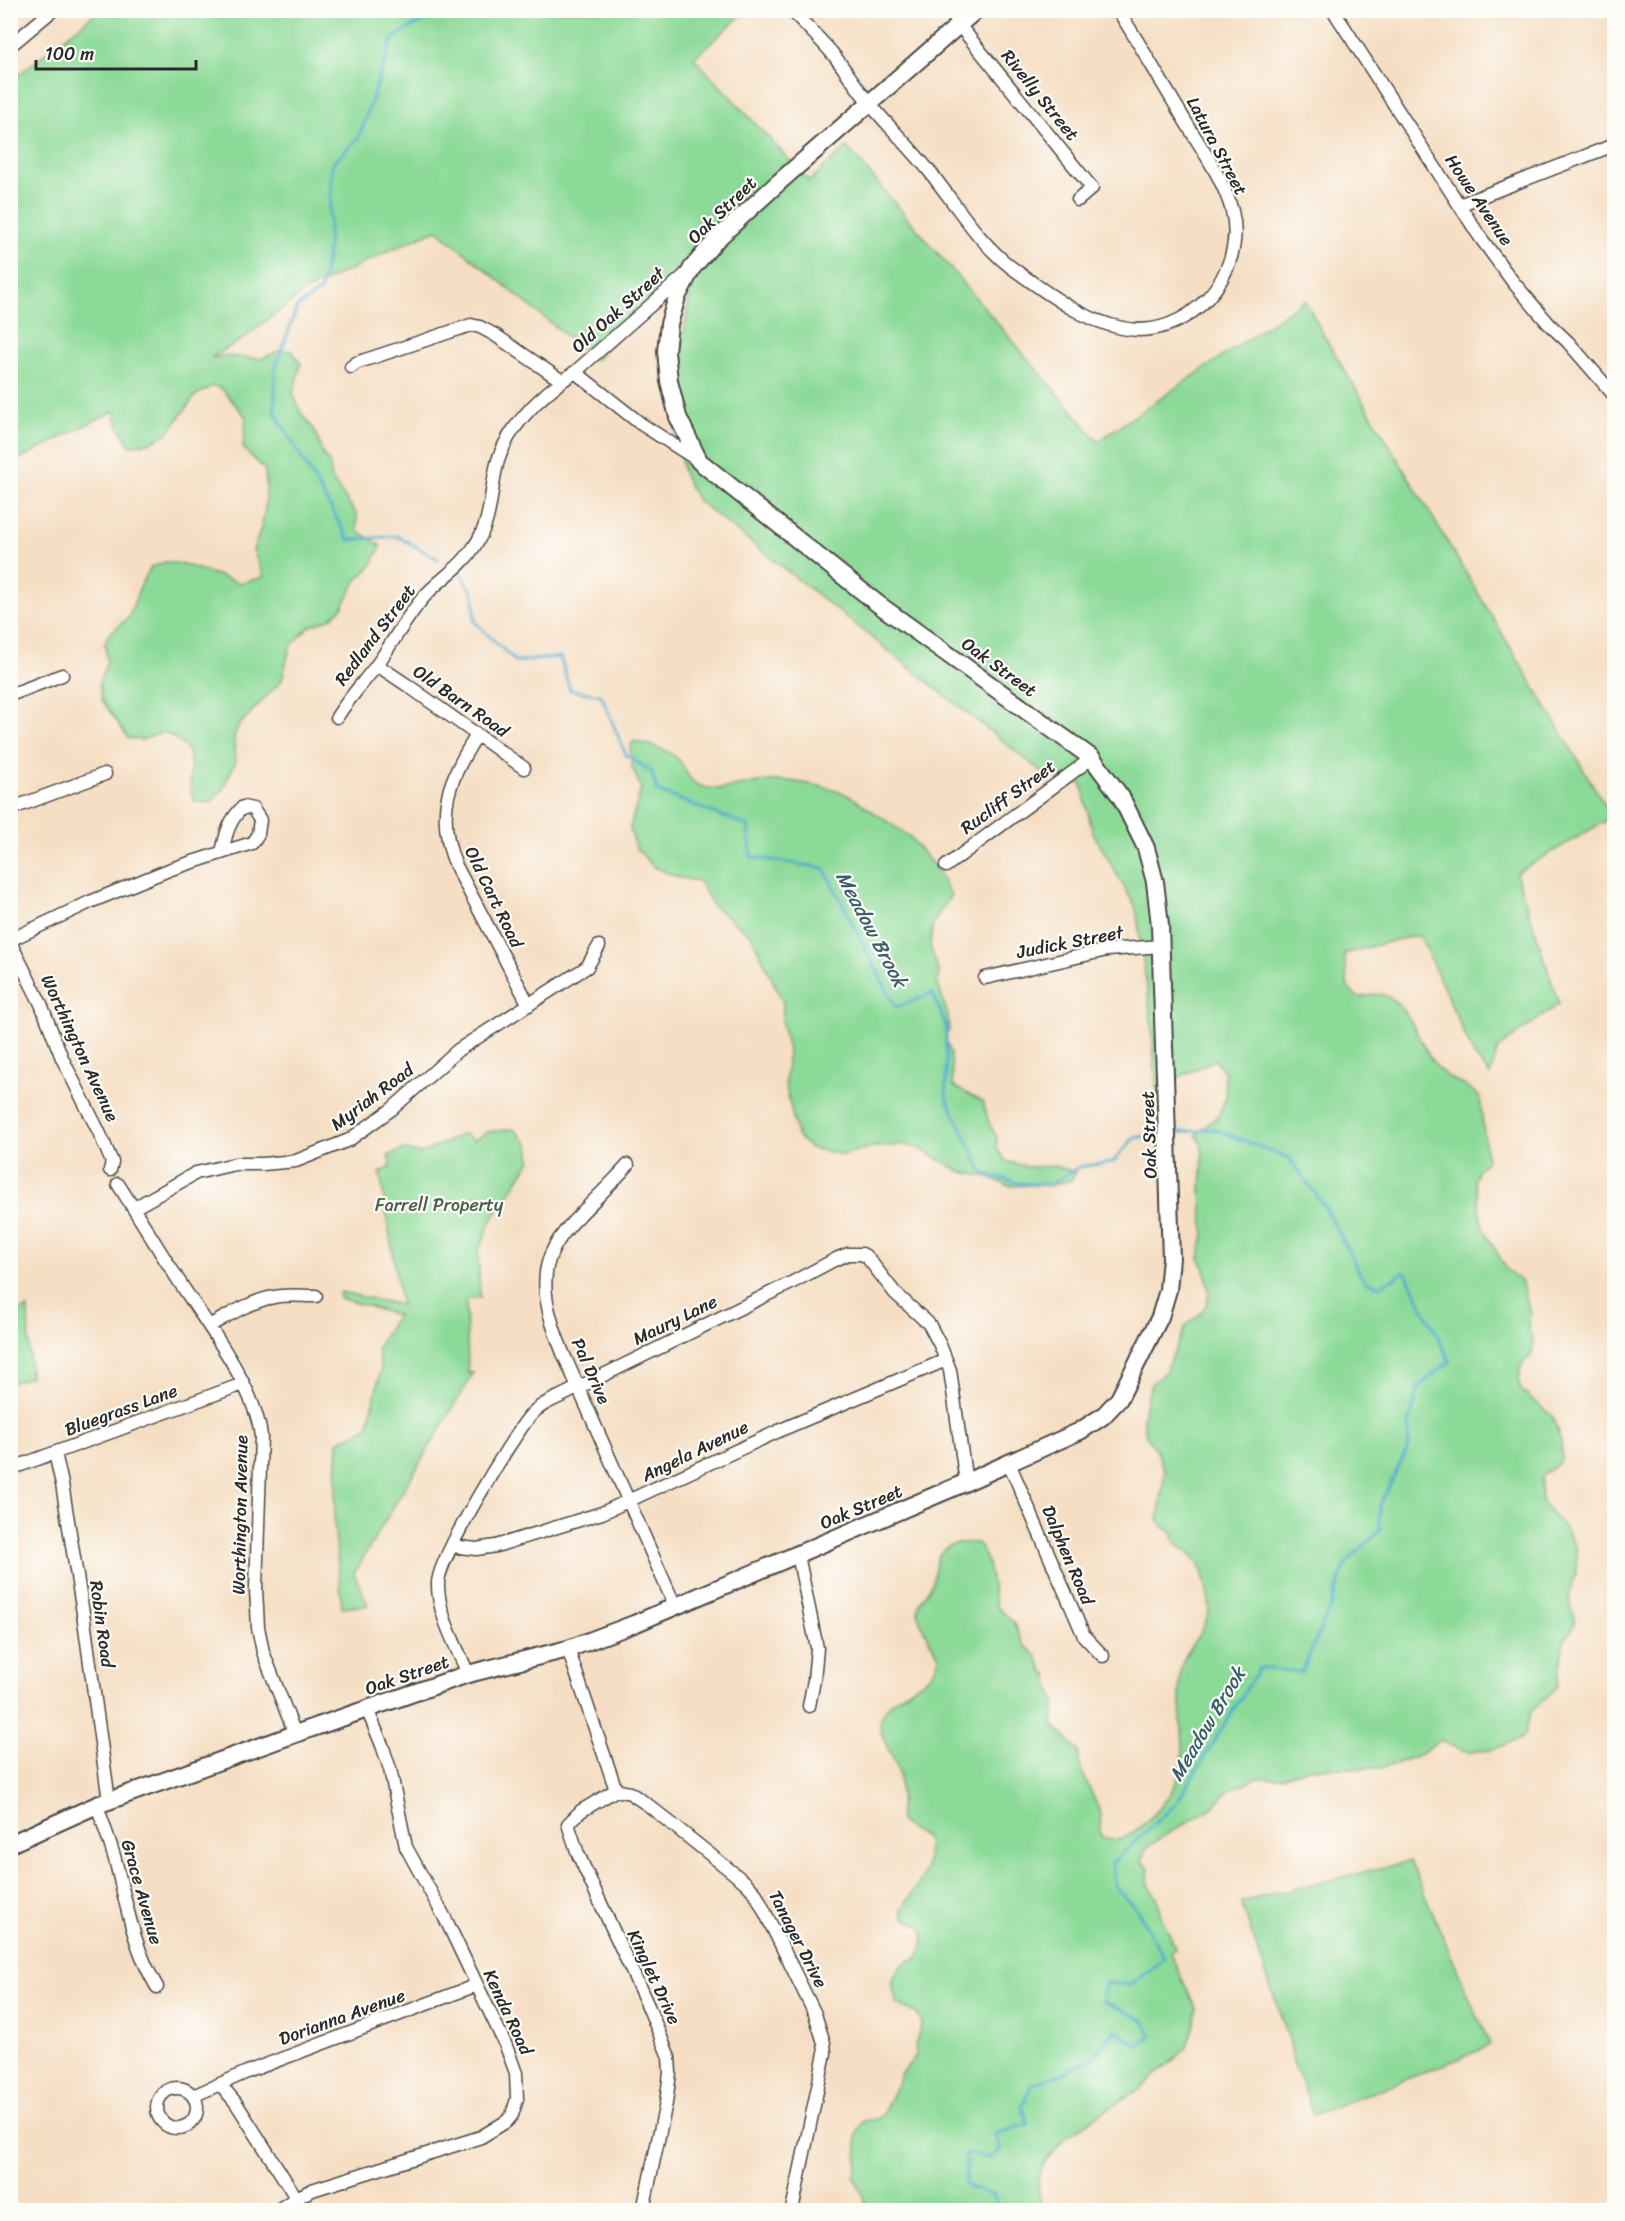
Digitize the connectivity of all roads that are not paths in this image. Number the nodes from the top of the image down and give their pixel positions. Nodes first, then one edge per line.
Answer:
1 (53, 10) edge
2 (791, 10) edge
3 (951, 10) edge
4 (976, 10) edge
5 (1118, 10) edge
6 (1333, 10) edge
7 (959, 26) junction
8 (10, 45) edge
9 (870, 104) junction
10 (1614, 145) edge
11 (1078, 200) dead end
12 (1459, 205) junction
13 (692, 268) junction
14 (351, 367) dead end
15 (575, 372) junction
16 (562, 381) junction
17 (1614, 395) edge
18 (699, 461) junction
19 (377, 665) junction
20 (62, 675) dead end
21 (10, 695) edge
22 (338, 717) dead end
23 (477, 735) junction
24 (1092, 758) junction
25 (524, 768) dead end
26 (105, 774) dead end
27 (10, 809) edge
28 (222, 852) dead end
29 (946, 866) dead end
30 (10, 941) edge
31 (599, 946) dead end
32 (1162, 946) junction
33 (985, 978) dead end
34 (529, 1005) junction
35 (628, 1166) dead end
36 (110, 1170) dead end
37 (118, 1184) dead end
38 (134, 1208) junction
39 (316, 1296) dead end
40 (209, 1326) junction
41 (946, 1360) junction
42 (243, 1384) junction
43 (579, 1387) junction
44 (55, 1453) junction
45 (1009, 1463) junction
46 (10, 1469) edge
47 (966, 1483) junction
48 (630, 1502) junction
49 (452, 1546) junction
50 (798, 1555) junction
51 (675, 1606) junction
52 (568, 1649) junction
53 (1103, 1656) dead end
54 (468, 1674) junction
55 (809, 1706) dead end
56 (367, 1709) junction
57 (295, 1734) junction
58 (616, 1790) junction
59 (103, 1803) junction
60 (10, 1844) edge
61 (477, 1985) junction
62 (157, 1987) dead end
63 (220, 2084) junction
64 (193, 2096) dead end
65 (296, 2198) junction
66 (278, 2211) edge
67 (304, 2211) edge
68 (643, 2211) edge
69 (792, 2211) edge

1 - 8 street
2 - 9 street, Latura Street
3 - 7 street, Rivelly Street
4 - 7 street, Oak Street
5 - 9 street, Latura Street
6 - 12 street, Howe Avenue
7 - 9 street, Oak Street
7 - 11 street, Rivelly Street
9 - 13 street, Oak Street
10 - 12 street
12 - 17 street, Howe Avenue
13 - 15 street, Old Oak Street
13 - 18 street, Oak Street
14 - 16 street
15 - 16 street, Redland Street
15 - 18 street, Old Oak Street
16 - 19 street, Redland Street
18 - 24 street, Oak Street
19 - 22 street, Redland Street
19 - 23 street, Old Barn Road
20 - 21 street
23 - 25 street, Old Barn Road
23 - 34 street, Old Cart Road
24 - 29 street, Rucliff Street
24 - 32 street, Oak Street
26 - 27 street
28 - 30 street
30 - 36 street, Worthington Avenue
31 - 34 street, Myriah Road
32 - 33 street, Judick Street
32 - 45 street, Oak Street
34 - 38 street, Myriah Road
35 - 43 street, Pal Drive
37 - 38 street, Worthington Avenue
38 - 40 street, Worthington Avenue
39 - 40 street
40 - 42 street, Worthington Avenue
41 - 43 street, Maury Lane
41 - 47 street, Maury Lane
41 - 48 street, Angela Avenue
42 - 44 street, Bluegrass Lane
42 - 57 street, Worthington Avenue
43 - 48 street, Pal Drive
43 - 49 street, Maury Lane
44 - 46 street, Bluegrass Lane
44 - 59 street, Robin Road
45 - 47 street, Oak Street
45 - 53 street, Dalphen Road
47 - 50 street, Oak Street
48 - 49 street, Angela Avenue
48 - 51 street, Pal Drive
49 - 54 street, Maury Lane
50 - 51 street, Oak Street
50 - 55 street
51 - 52 street, Oak Street
52 - 54 street, Oak Street
52 - 58 street
54 - 56 street, Oak Street
56 - 57 street, Oak Street
56 - 61 street, Kenda Road
57 - 59 street, Oak Street
58 - 68 street, Kinglet Drive
58 - 69 street, Tanager Drive
59 - 60 street, Oak Street
59 - 62 street, Grace Avenue
61 - 63 street, Dorianna Avenue
61 - 65 street, Kenda Road
63 - 64 street, Dorianna Avenue
63 - 65 street
65 - 66 street, Kenda Road
65 - 67 street

